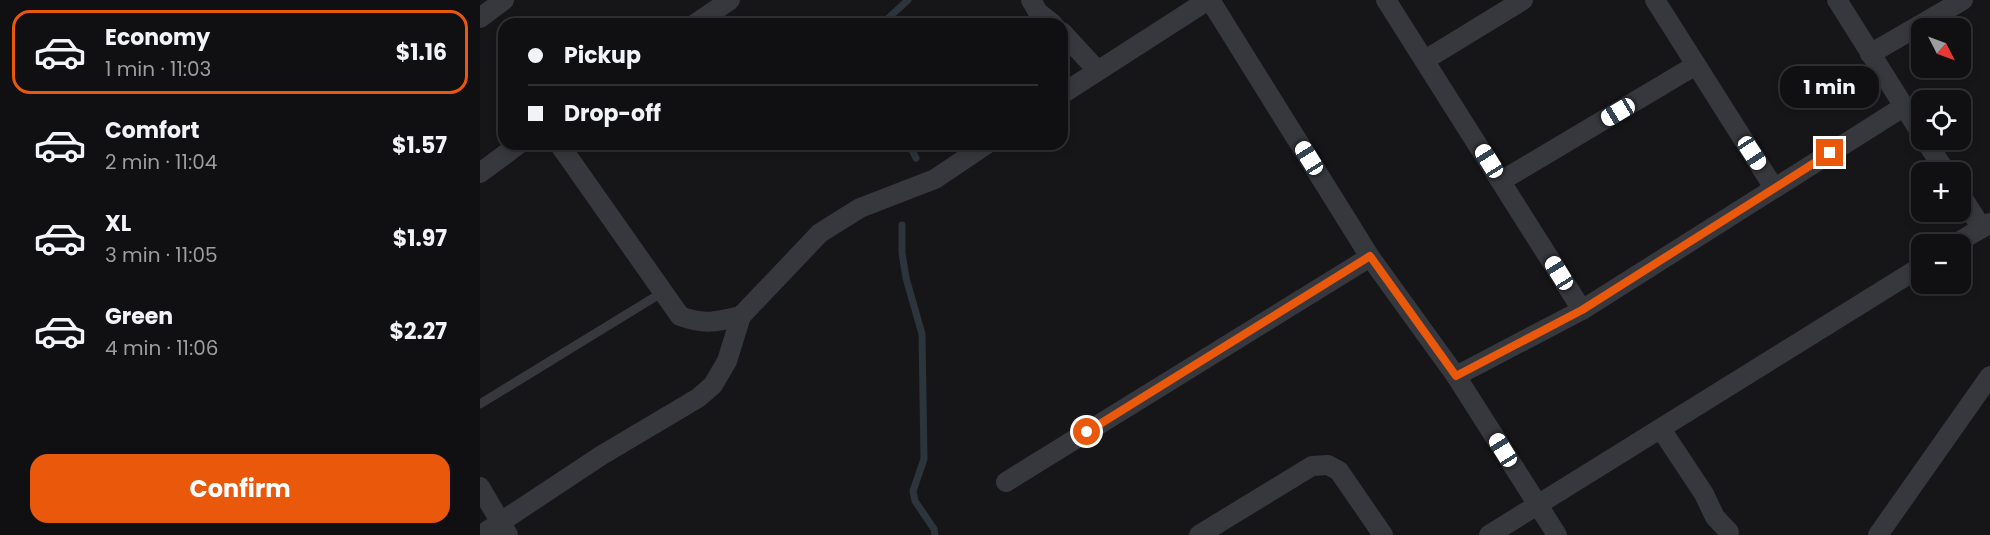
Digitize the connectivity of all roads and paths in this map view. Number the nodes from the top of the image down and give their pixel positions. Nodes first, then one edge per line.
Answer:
1 (504, 0) edge
2 (730, 0) edge
3 (1031, 0) edge
4 (1209, 0) edge
5 (1386, 0) edge
6 (1523, 0) edge
7 (1655, 0) edge
8 (1837, 0) edge
9 (1963, 0) edge
10 (480, 18) edge
11 (704, 18) edge
12 (1046, 18) edge
13 (1068, 39) edge
14 (1870, 54) junction
15 (1425, 60) junction
16 (1696, 65) junction
17 (1097, 70) junction
18 (1068, 90) edge
19 (1903, 106) junction
20 (1911, 118) edge
21 (511, 150) edge
22 (563, 150) edge
23 (978, 150) edge
24 (480, 173) edge
25 (1502, 181) junction
26 (1774, 188) junction
27 (1971, 207) edge
28 (1986, 225) edge
29 (1971, 234) edge
30 (1370, 256) junction
31 (1911, 273) edge
32 (663, 292) junction
33 (1582, 310) junction
34 (741, 316) junction
35 (1456, 376) junction
36 (1990, 376) edge
37 (480, 404) edge
38 (1661, 429) junction
39 (1006, 482) dead end
40 (480, 487) edge
41 (1538, 506) junction
42 (504, 529) edge
43 (1729, 532) dead end
44 (481, 535) edge
45 (1199, 535) edge
46 (1383, 535) edge
47 (1489, 535) edge
48 (1557, 535) edge
49 (1878, 535) edge

1 - 10 street
2 - 11 street
3 - 12 street
4 - 17 street
4 - 30 street
5 - 15 street
6 - 15 street
7 - 16 street
8 - 14 street
9 - 14 street
13 - 17 street
14 - 19 street
15 - 25 street
16 - 25 street
16 - 26 street
17 - 18 street
19 - 20 street
19 - 26 street
21 - 24 street
22 - 32 street
23 - 34 street
25 - 33 street
26 - 33 street
27 - 28 street
28 - 29 street
30 - 35 street
30 - 39 street
31 - 38 street
32 - 34 street
32 - 37 lane
33 - 35 street
34 - 42 street
35 - 41 street
36 - 49 street
38 - 41 street
38 - 43 street
40 - 42 street
41 - 47 street
41 - 48 street
42 - 44 street
45 - 46 street

